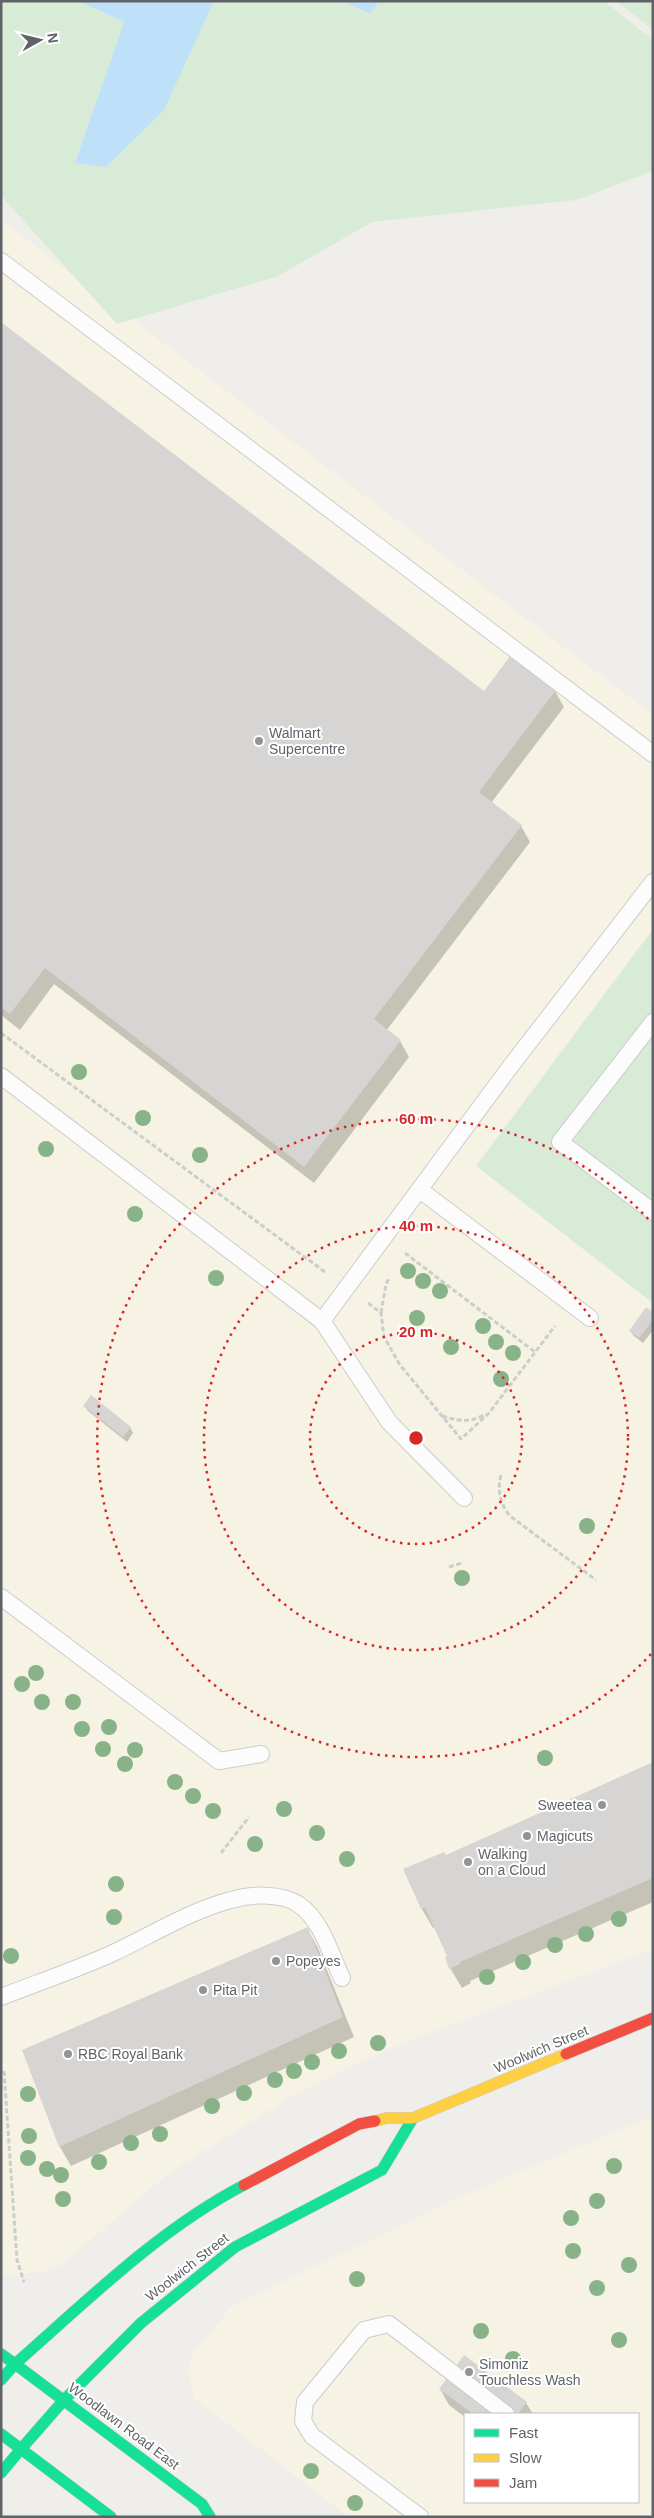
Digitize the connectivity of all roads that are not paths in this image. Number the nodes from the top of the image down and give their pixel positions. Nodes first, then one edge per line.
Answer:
1 (1, 261) edge
2 (653, 754) edge
3 (653, 882) edge
4 (653, 1022) edge
5 (1, 1076) edge
6 (420, 1190) junction
7 (653, 1212) edge
8 (590, 1318) dead end
9 (322, 1321) junction
10 (464, 1498) dead end
11 (1, 1597) edge
12 (261, 1754) dead end
13 (342, 1978) dead end
14 (1, 1997) edge
15 (653, 2018) edge
16 (413, 2118) junction
17 (1, 2354) edge
18 (15, 2364) junction
19 (1, 2380) edge
20 (64, 2400) junction
21 (505, 2413) edge
22 (1, 2434) edge
23 (21, 2449) junction
24 (1, 2472) edge
25 (111, 2517) edge
26 (210, 2517) edge
27 (420, 2517) edge

1 - 2 lane
3 - 6 lane
4 - 7 lane
5 - 9 lane
6 - 8 lane
6 - 9 lane
9 - 10 lane
11 - 12 lane
13 - 14 lane
15 - 16 main road, Woolwich Street
16 - 18 main road, Woolwich Street
16 - 20 main road, Woolwich Street
17 - 18 main road, Woodlawn Road East
18 - 19 main road, Woolwich Street
18 - 20 main road, Woodlawn Road East
20 - 23 main road, Woolwich Street
20 - 26 main road, Woodlawn Road East
21 - 27 lane
22 - 23 main road
23 - 24 main road, Woolwich Street
23 - 25 main road

